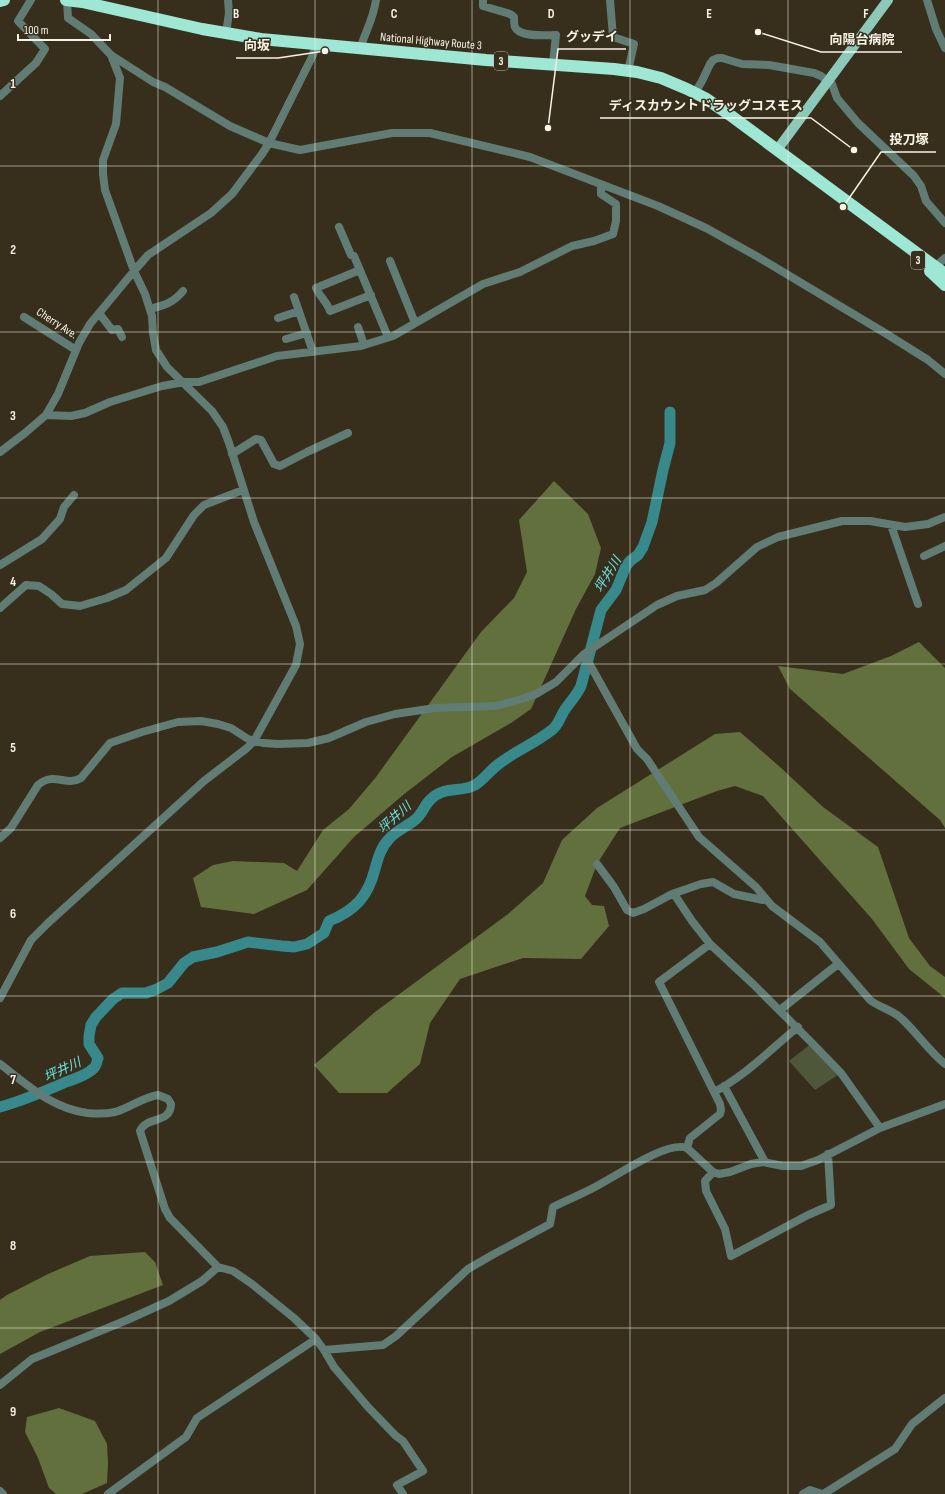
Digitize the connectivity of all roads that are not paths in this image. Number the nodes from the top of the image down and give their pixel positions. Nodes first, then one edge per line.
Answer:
1 (4, 0) edge
2 (31, 0) edge
3 (67, 0) edge
4 (228, 0) edge
5 (376, 0) edge
6 (483, 0) edge
7 (610, 0) edge
8 (888, 0) edge
9 (927, 0) edge
10 (0, 1) edge
11 (226, 33) junction
12 (316, 45) junction
13 (945, 48) edge
14 (360, 49) junction
15 (111, 55) junction
16 (553, 64) junction
17 (628, 71) junction
18 (828, 81) junction
19 (695, 93) junction
20 (0, 96) edge
21 (269, 143) junction
22 (778, 150) junction
23 (601, 185) junction
24 (945, 223) edge
25 (339, 226) dead end
26 (891, 235) junction
27 (945, 258) edge
28 (390, 260) dead end
29 (360, 270) junction
30 (134, 271) junction
31 (940, 271) edge
32 (945, 285) edge
33 (183, 291) dead end
34 (371, 295) junction
35 (294, 296) dead end
36 (150, 309) junction
37 (299, 311) junction
38 (99, 313) junction
39 (24, 317) dead end
40 (278, 318) dead end
41 (415, 323) junction
42 (358, 327) dead end
43 (307, 333) junction
44 (122, 337) dead end
45 (388, 337) junction
46 (286, 339) dead end
47 (364, 345) junction
48 (76, 350) junction
49 (313, 352) junction
50 (945, 374) edge
51 (184, 382) junction
52 (46, 415) junction
53 (348, 433) dead end
54 (0, 452) edge
55 (232, 454) junction
56 (243, 490) junction
57 (74, 495) dead end
58 (945, 517) edge
59 (891, 525) junction
60 (945, 546) edge
61 (924, 556) dead end
62 (0, 565) edge
63 (918, 604) dead end
64 (0, 608) edge
65 (584, 654) junction
66 (254, 741) junction
67 (0, 838) edge
68 (597, 864) dead end
69 (674, 894) junction
70 (766, 899) junction
71 (710, 944) junction
72 (838, 964) junction
73 (0, 998) edge
74 (780, 1010) junction
75 (798, 1027) junction
76 (0, 1064) edge
77 (945, 1064) edge
78 (724, 1086) junction
79 (714, 1092) junction
80 (945, 1104) edge
81 (880, 1128) junction
82 (688, 1148) junction
83 (828, 1154) junction
84 (766, 1162) junction
85 (713, 1172) junction
86 (218, 1266) junction
87 (316, 1339) junction
88 (324, 1350) junction
89 (0, 1385) edge
90 (945, 1398) edge
91 (0, 1492) edge
92 (3, 1494) edge
93 (108, 1494) edge
94 (403, 1494) edge
95 (803, 1494) edge

1 - 10 highway
2 - 20 street
3 - 11 highway, National Highway Route 3 / 3
3 - 15 street
4 - 11 street
5 - 14 street
6 - 16 street
7 - 17 street
8 - 18 main road
9 - 13 street
11 - 12 highway, National Highway Route 3 / 3
12 - 14 highway, National Highway Route 3 / 3
12 - 21 street
14 - 16 highway, National Highway Route 3 / 3
15 - 21 street
15 - 30 street
16 - 17 highway, National Highway Route 3 / 3
17 - 19 highway, National Highway Route 3 / 3
18 - 19 street
18 - 22 main road
18 - 24 street
19 - 22 highway, National Highway Route 3 / 3
21 - 23 street
21 - 30 street
22 - 26 highway, National Highway Route 3 / 3
23 - 41 street
23 - 50 street
25 - 29 street
26 - 31 highway, National Highway Route 3 / 3
26 - 32 highway, National Highway Route 3 / 3
27 - 31 street
28 - 41 street
29 - 34 street
29 - 34 street
30 - 36 street
30 - 38 street
33 - 36 street
34 - 45 street
35 - 37 street
36 - 51 street
37 - 40 street
37 - 43 street
38 - 44 street
38 - 48 street
39 - 48 street, Cherry Ave.
41 - 45 street
42 - 47 street
43 - 46 street
43 - 49 street
45 - 47 street
47 - 49 street
48 - 52 street
49 - 51 street
51 - 52 street
51 - 55 street
52 - 54 street
53 - 55 street
55 - 56 street
56 - 64 street
56 - 66 street
57 - 62 street
58 - 59 street
59 - 63 street
59 - 65 street
60 - 61 street
65 - 66 street
65 - 70 street
66 - 67 street
66 - 73 street
68 - 69 street
69 - 70 street
69 - 71 street
70 - 72 street
71 - 74 street
71 - 79 street
72 - 74 street
72 - 77 street
74 - 75 street
75 - 78 street
75 - 81 street
76 - 86 street
78 - 79 street
78 - 84 street
79 - 82 street
80 - 81 street
81 - 83 street
82 - 85 street
82 - 88 street
83 - 84 street
83 - 85 street
84 - 85 street
86 - 87 street
86 - 89 street
87 - 88 street
87 - 93 street
88 - 94 street
90 - 95 street
91 - 92 street

